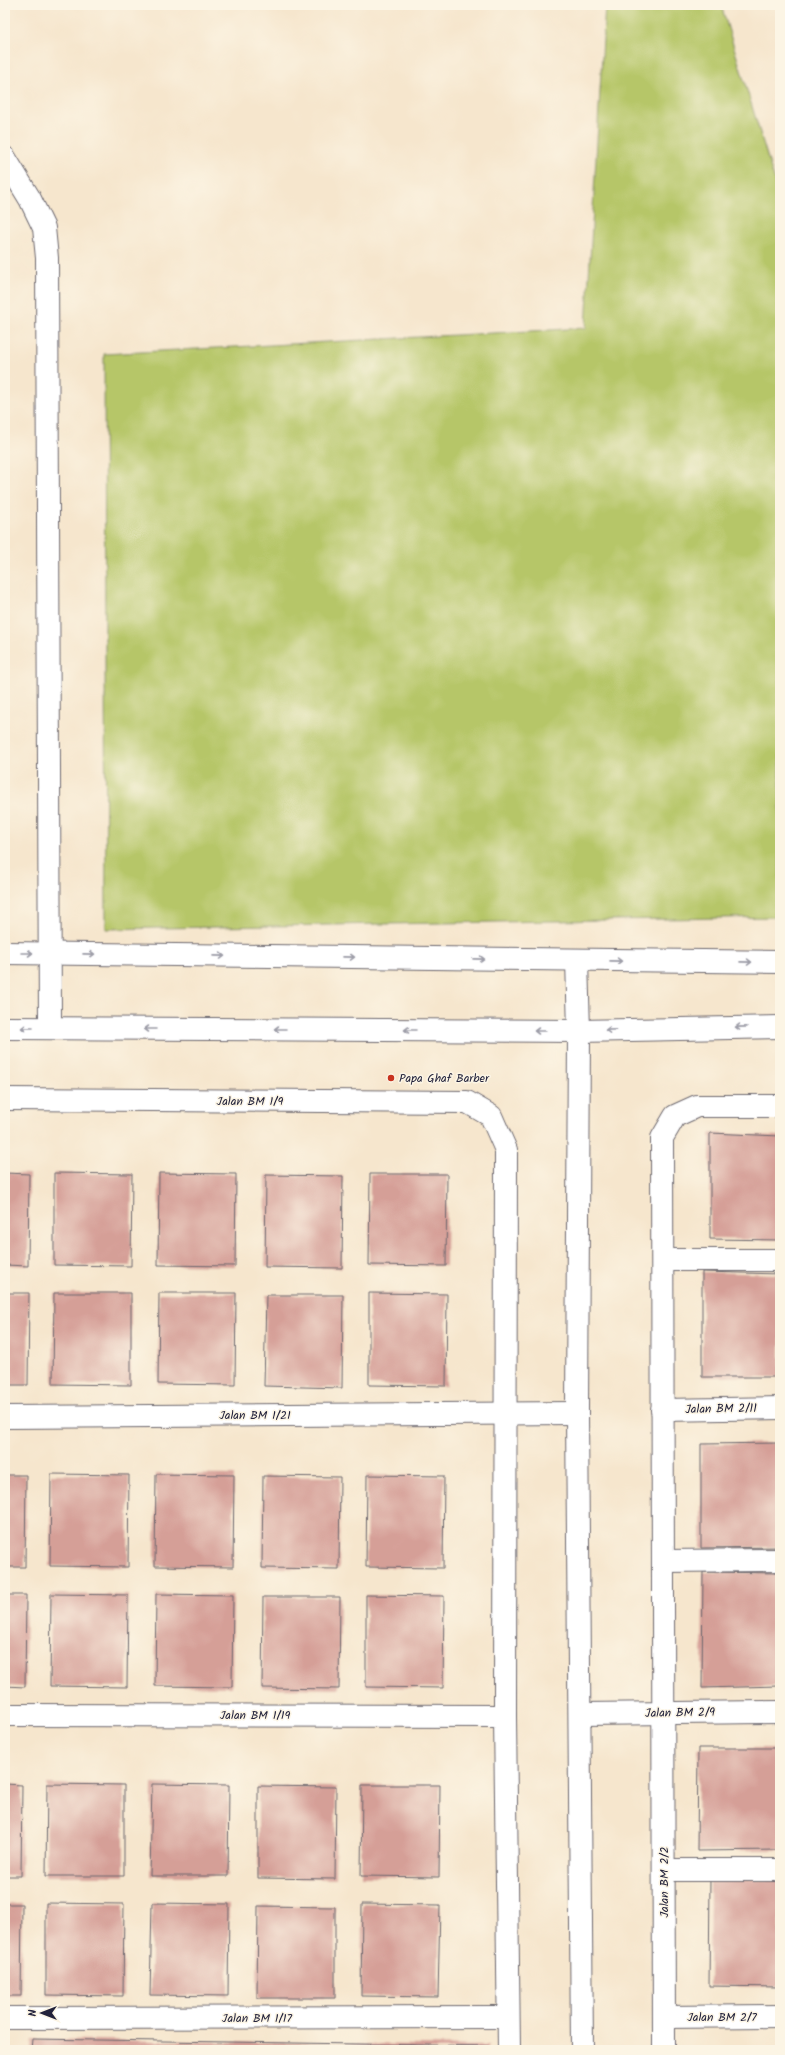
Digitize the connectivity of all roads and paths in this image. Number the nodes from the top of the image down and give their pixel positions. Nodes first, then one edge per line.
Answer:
1 (5, 158) edge
2 (5, 953) edge
3 (50, 953) junction
4 (577, 960) junction
5 (780, 962) edge
6 (780, 1027) edge
7 (5, 1028) edge
8 (50, 1028) junction
9 (579, 1031) junction
10 (5, 1099) edge
11 (780, 1106) edge
12 (662, 1260) junction
13 (780, 1260) edge
14 (780, 1408) edge
15 (662, 1410) junction
16 (577, 1413) junction
17 (506, 1414) junction
18 (5, 1417) edge
19 (780, 1560) edge
20 (662, 1561) junction
21 (780, 1712) edge
22 (580, 1714) junction
23 (664, 1714) junction
24 (5, 1715) edge
25 (504, 1716) junction
26 (664, 1870) junction
27 (780, 1870) edge
28 (780, 2016) edge
29 (664, 2017) junction
30 (5, 2018) edge
31 (508, 2018) junction
32 (509, 2050) edge
33 (582, 2050) edge
34 (664, 2050) edge

1 - 3 street
2 -> 3 street
3 -> 4 street
3 - 8 street
4 -> 5 street
4 - 9 street
6 -> 9 street
8 -> 7 street
9 -> 8 street
9 - 16 street
10 - 17 street, Jalan BM 1/9
11 - 12 street, Jalan BM 2/2
12 - 13 street
12 - 15 street, Jalan BM 2/2
14 - 15 street, Jalan BM 2/11
15 - 20 street, Jalan BM 2/2
16 - 17 street, Jalan BM 1/21
16 - 22 street
17 - 18 street, Jalan BM 1/21
17 - 25 street
19 - 20 street
20 - 23 street, Jalan BM 2/2
21 - 23 street, Jalan BM 2/9
22 - 23 street, Jalan BM 2/9
22 - 33 street
23 - 26 street, Jalan BM 2/2
24 - 25 street, Jalan BM 1/19
25 - 31 street
26 - 27 street
26 - 29 street, Jalan BM 2/2
28 - 29 street, Jalan BM 2/7
29 - 34 street, Jalan BM 2/2
30 - 31 street, Jalan BM 1/17
31 - 32 street

